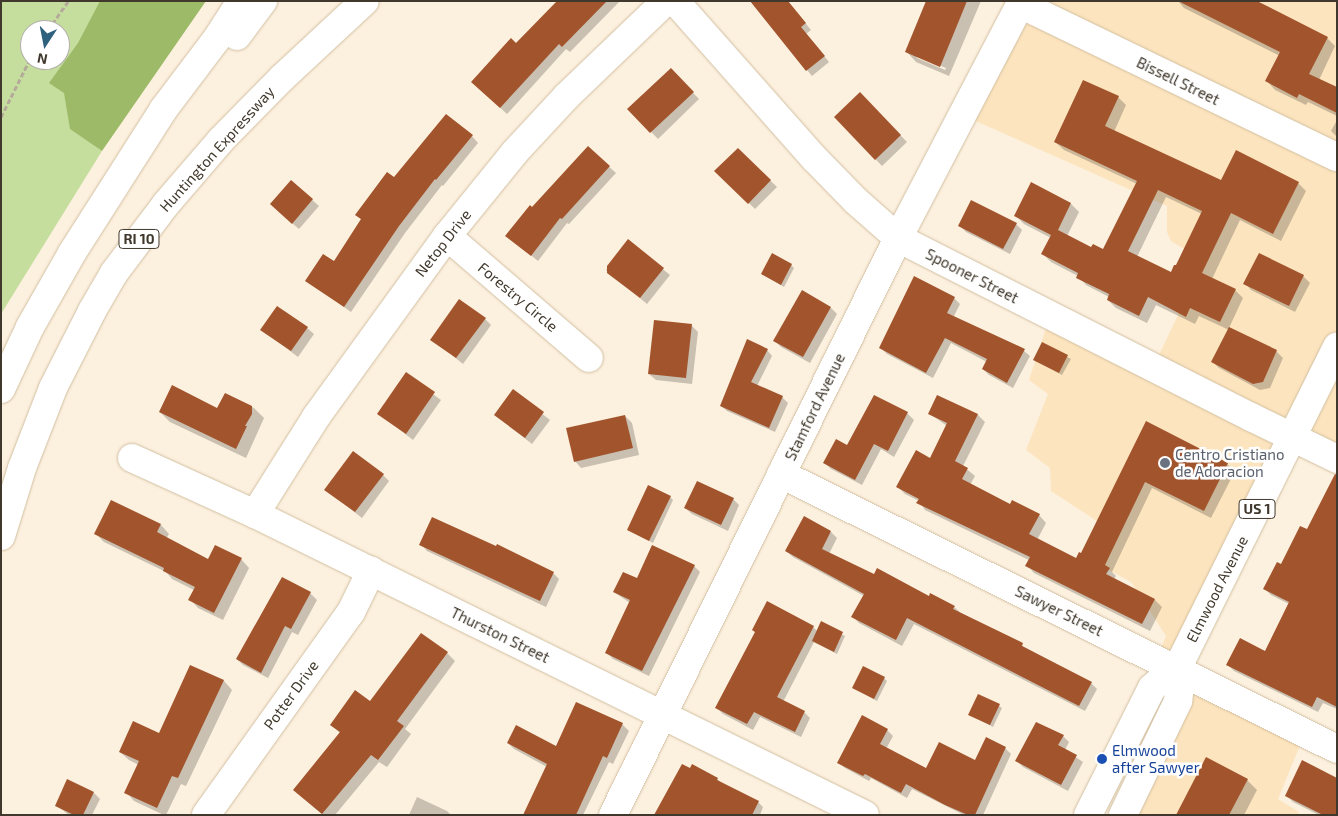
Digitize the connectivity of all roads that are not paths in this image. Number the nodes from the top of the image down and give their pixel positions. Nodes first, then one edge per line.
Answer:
1 (241, 1) edge
2 (264, 1) edge
3 (365, 1) edge
4 (666, 1) edge
5 (675, 1) edge
6 (1021, 3) edge
7 (1337, 158) edge
8 (97, 214) junction
9 (447, 236) junction
10 (898, 238) junction
11 (1337, 347) edge
12 (589, 358) dead end
13 (1, 389) edge
14 (1293, 438) junction
15 (132, 458) dead end
16 (1337, 458) edge
17 (781, 474) junction
18 (255, 514) junction
19 (1, 536) edge
20 (371, 571) junction
21 (1177, 669) junction
22 (662, 715) junction
23 (1337, 748) edge
24 (206, 815) edge
25 (613, 815) edge
26 (866, 815) edge
27 (1088, 815) edge
28 (1123, 815) edge

1 - 8 main road
2 - 8 main road
3 - 19 main road, Huntington Expressway / RI 10
4 - 9 main road, Netop Drive
5 - 10 main road, Spooner Street
6 - 7 main road, Bissell Street
6 - 10 main road, Stamford Avenue
8 - 13 main road
9 - 12 main road, Forestry Circle
9 - 18 main road, Netop Drive
10 - 14 main road, Spooner Street
10 - 17 main road, Stamford Avenue
11 - 14 main road, Elmwood Avenue / US 1
14 - 16 main road, Spooner Street
14 - 21 main road, Elmwood Avenue / US 1
15 - 18 main road, Thurston Street
17 - 21 main road, Sawyer Street
17 - 22 main road, Stamford Avenue
18 - 20 main road, Thurston Street
20 - 22 main road, Thurston Street
20 - 24 main road, Potter Drive
21 - 23 main road, Sawyer Street
21 - 27 main road, Elmwood Avenue / US 1
21 - 28 main road
22 - 25 main road, Stamford Avenue
22 - 26 main road, Thurston Street

